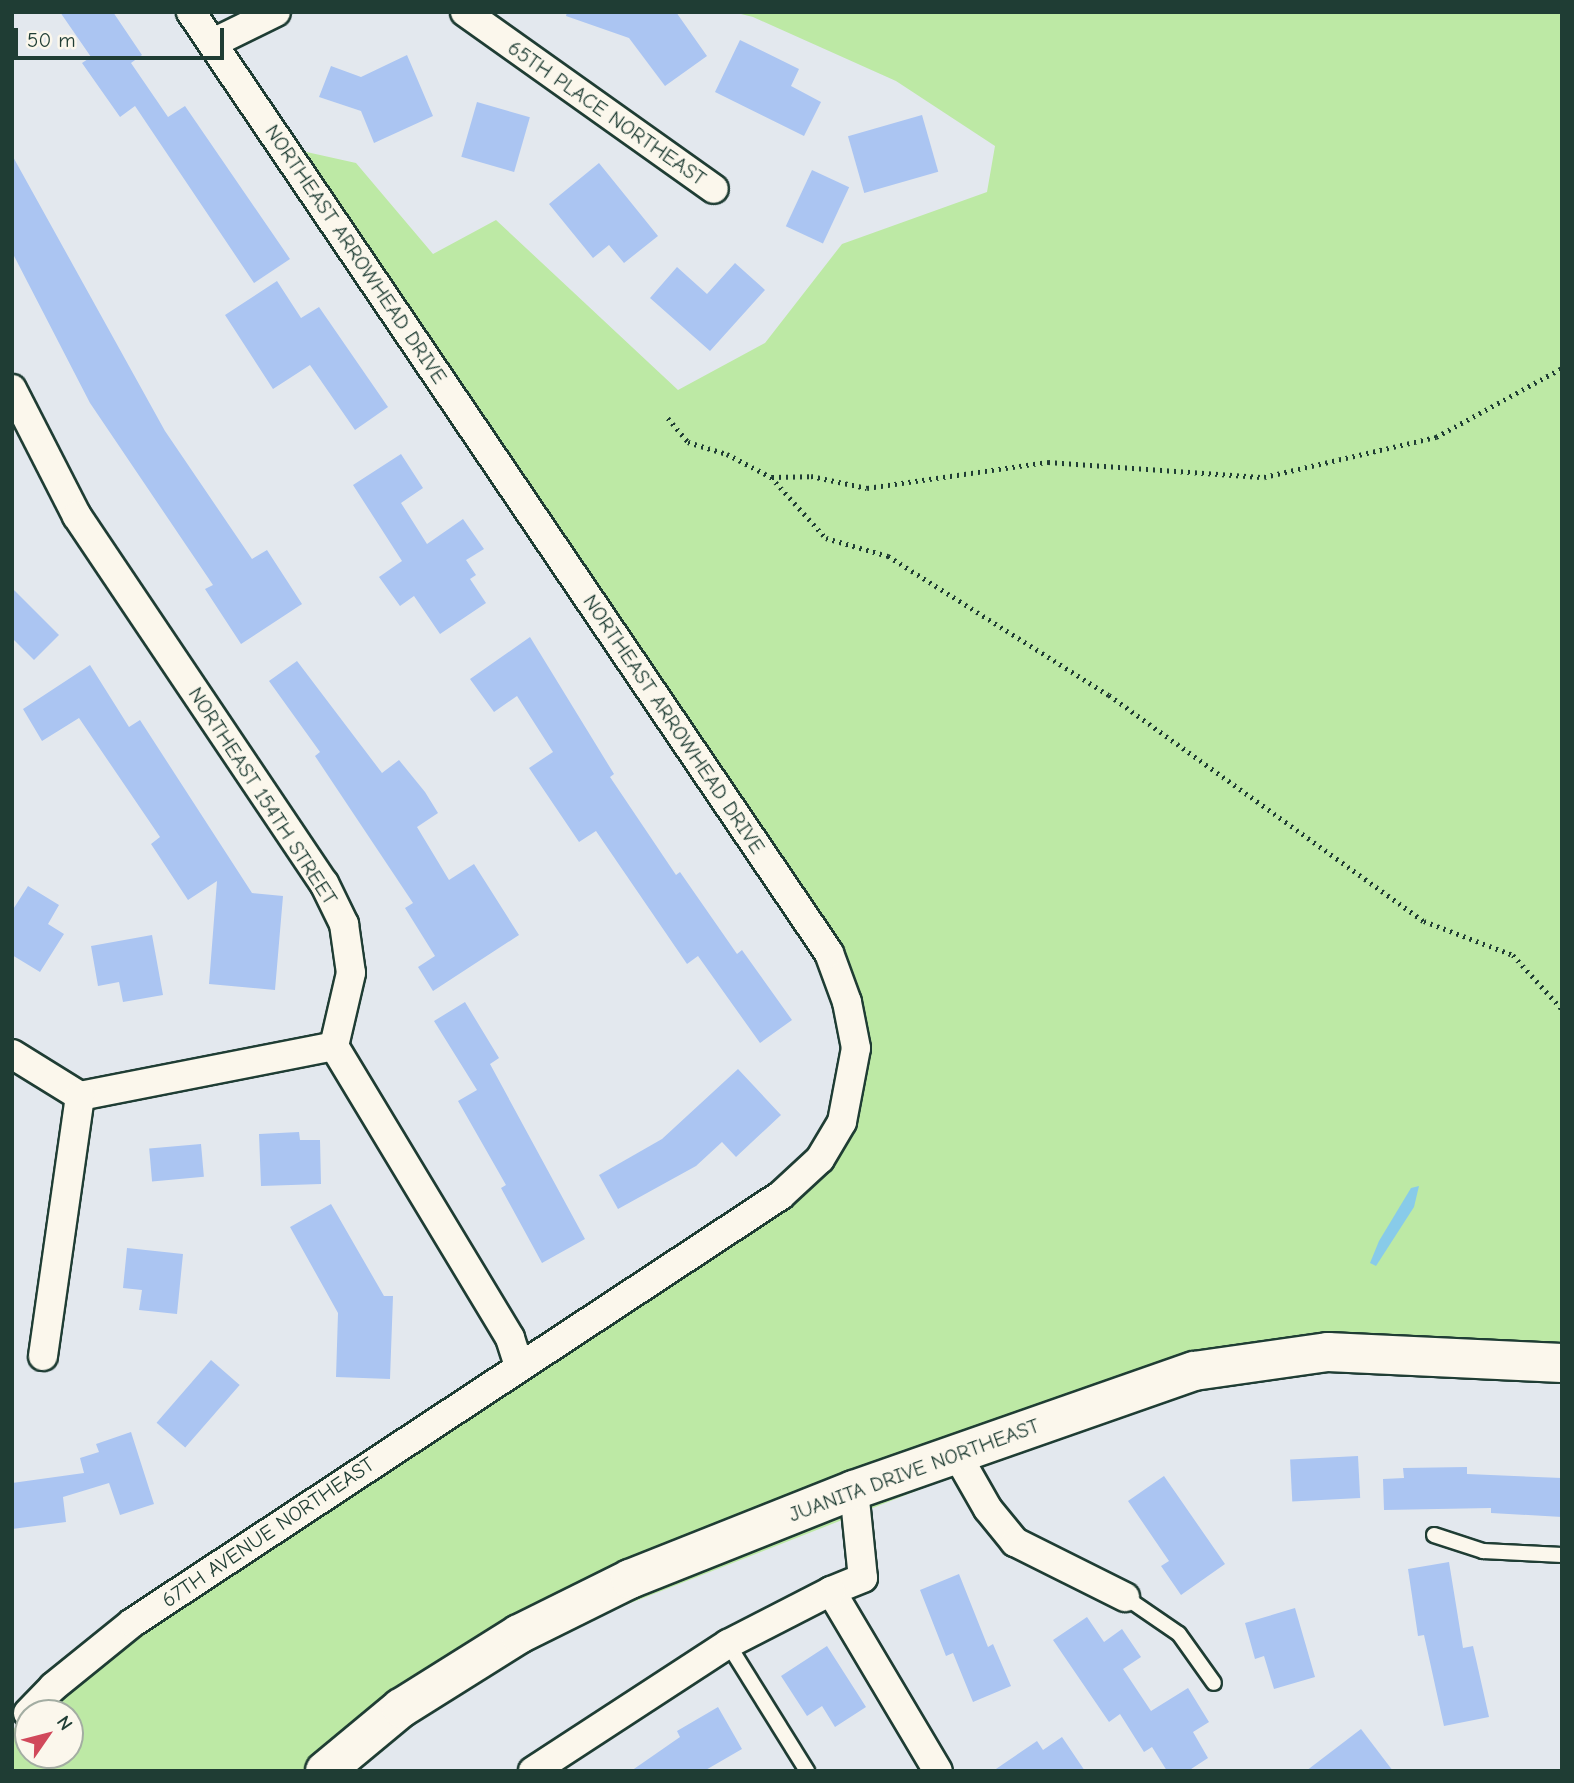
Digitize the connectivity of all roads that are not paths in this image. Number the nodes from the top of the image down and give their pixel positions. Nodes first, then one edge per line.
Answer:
1 (191, 12) edge
2 (276, 12) edge
3 (465, 12) edge
4 (213, 43) junction
5 (714, 189) dead end
6 (12, 389) edge
7 (334, 1046) junction
8 (12, 1054) edge
9 (80, 1096) junction
10 (43, 1356) dead end
11 (1562, 1363) edge
12 (519, 1366) junction
13 (956, 1453) junction
14 (854, 1490) junction
15 (1434, 1535) dead end
16 (1562, 1555) edge
17 (831, 1591) junction
18 (1125, 1597) joint
19 (728, 1644) junction
20 (1214, 1683) dead end
21 (41, 1699) edge
22 (325, 1771) edge
23 (533, 1771) edge
24 (807, 1771) edge
25 (938, 1771) edge

1 - 4 street, NORTHEAST ARROWHEAD DRIVE
2 - 4 street
3 - 5 street, 65TH PLACE NORTHEAST
4 - 12 street, NORTHEAST ARROWHEAD DRIVE
6 - 7 street, NORTHEAST 154TH STREET
7 - 9 street
7 - 12 street
8 - 9 street
9 - 10 street
11 - 13 main road, JUANITA DRIVE NORTHEAST
12 - 21 street, 67TH AVENUE NORTHEAST
13 - 14 main road, JUANITA DRIVE NORTHEAST
13 - 18 street
14 - 17 street
14 - 22 main road, JUANITA DRIVE NORTHEAST
15 - 16 lane
17 - 19 street
17 - 25 street
18 - 20 lane
19 - 23 street
19 - 24 lane

